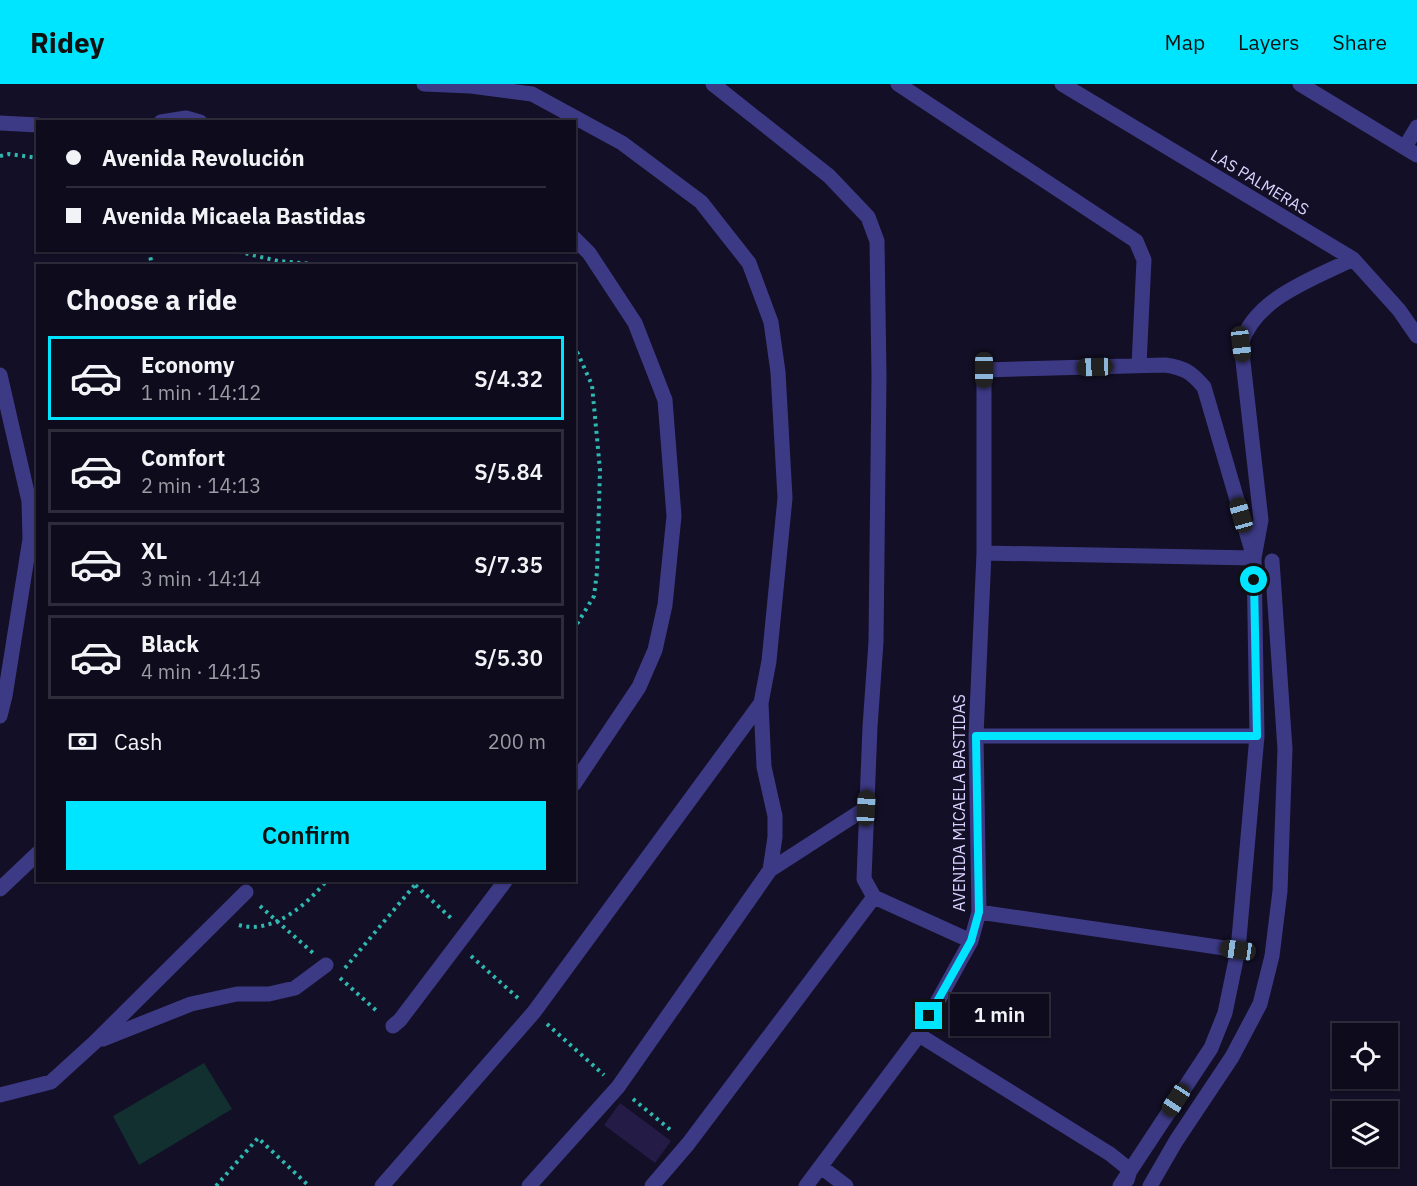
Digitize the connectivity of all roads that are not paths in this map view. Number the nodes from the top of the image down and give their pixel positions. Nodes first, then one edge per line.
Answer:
1 (424, 84) edge
2 (713, 84) edge
3 (898, 84) edge
4 (1062, 84) edge
5 (1300, 84) edge
6 (174, 120) edge
7 (193, 120) edge
8 (0, 123) edge
9 (36, 125) edge
10 (1417, 127) edge
11 (1411, 151) edge
12 (576, 240) edge
13 (1353, 259) junction
14 (1417, 336) edge
15 (1139, 365) junction
16 (0, 375) edge
17 (984, 553) junction
18 (1254, 558) junction
19 (1272, 561) dead end
20 (761, 703) junction
21 (0, 717) edge
22 (976, 736) junction
23 (1257, 736) junction
24 (576, 781) edge
25 (866, 808) junction
26 (36, 855) edge
27 (770, 870) junction
28 (505, 882) edge
29 (0, 889) edge
30 (246, 892) dead end
31 (874, 897) junction
32 (979, 912) junction
33 (971, 941) junction
34 (1238, 950) junction
35 (326, 965) dead end
36 (393, 1026) dead end
37 (919, 1035) junction
38 (95, 1042) junction
39 (0, 1095) edge
40 (821, 1167) junction
41 (1130, 1170) junction
42 (382, 1186) edge
43 (529, 1186) edge
44 (652, 1186) edge
45 (806, 1186) edge
46 (846, 1186) edge
47 (1120, 1186) edge
48 (1125, 1186) edge
49 (1150, 1186) edge

1 - 20 street
2 - 25 street
3 - 15 street
4 - 13 street, LAS PALMERAS
5 - 11 street
6 - 7 street
8 - 9 street
10 - 11 street
12 - 24 street
13 - 14 street, LAS PALMERAS
13 - 18 street
15 - 17 street, AVENIDA MICAELA BASTIDAS
15 - 18 street
16 - 21 street
17 - 18 street
17 - 22 street, AVENIDA MICAELA BASTIDAS
18 - 23 street
19 - 49 street
20 - 27 street
20 - 42 street
22 - 23 street
22 - 32 street, AVENIDA MICAELA BASTIDAS
23 - 34 street
25 - 27 street
25 - 31 street
26 - 29 street
27 - 43 street
28 - 36 street
30 - 38 street
31 - 33 street
31 - 44 street
32 - 33 street, AVENIDA MICAELA BASTIDAS
32 - 34 street
33 - 37 street, AVENIDA MICAELA BASTIDAS
34 - 41 street
35 - 38 street
37 - 40 street, AVENIDA MICAELA BASTIDAS
37 - 41 street
38 - 39 street
40 - 45 street, AVENIDA MICAELA BASTIDAS
40 - 46 street
41 - 47 street
41 - 48 street

